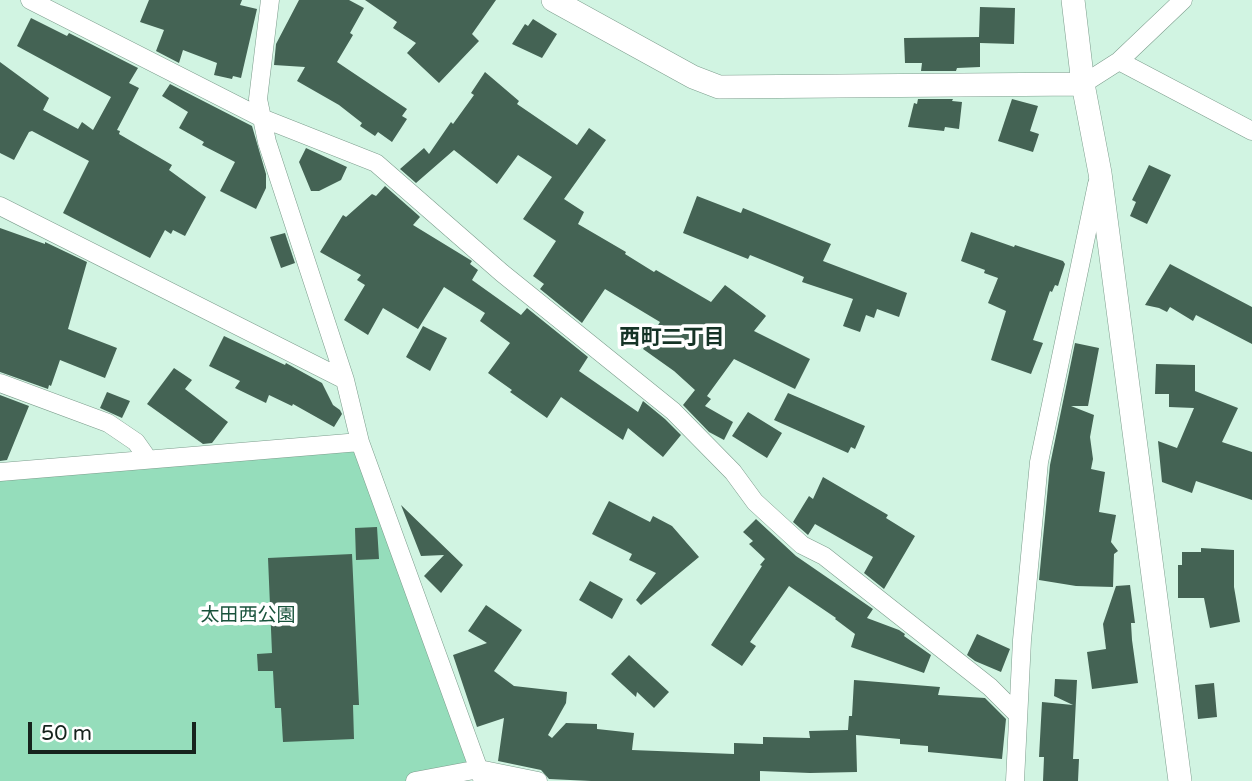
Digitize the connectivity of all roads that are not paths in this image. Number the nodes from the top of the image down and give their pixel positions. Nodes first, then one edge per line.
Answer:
1 (30, 0) edge
2 (270, 0) edge
3 (553, 0) edge
4 (1073, 0) edge
5 (1183, 0) edge
6 (1119, 61) junction
7 (1083, 84) junction
8 (262, 118) junction
9 (1252, 131) edge
10 (1100, 173) junction
11 (0, 206) edge
12 (345, 380) junction
13 (0, 383) edge
14 (360, 442) junction
15 (148, 459) junction
16 (0, 472) edge
17 (1018, 715) junction
18 (481, 775) edge
19 (415, 781) edge
20 (538, 781) edge
21 (1015, 781) edge
22 (1180, 781) edge

1 - 8 street
2 - 8 street
3 - 7 street
4 - 7 street
5 - 6 street
6 - 7 street
6 - 9 street
7 - 10 street
8 - 12 street
8 - 17 street
10 - 17 street
10 - 22 street
11 - 12 street
12 - 14 street
13 - 15 street
14 - 15 street
14 - 18 street
15 - 16 street
17 - 21 street
18 - 19 street
18 - 20 street

